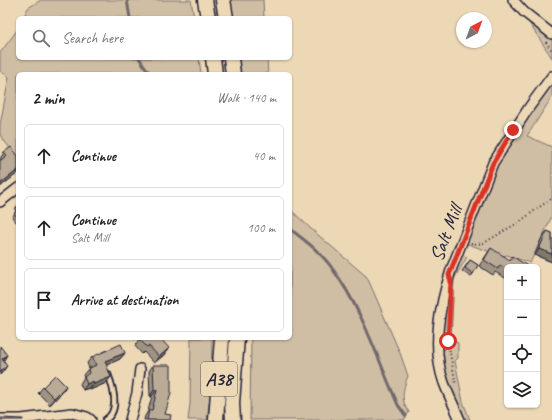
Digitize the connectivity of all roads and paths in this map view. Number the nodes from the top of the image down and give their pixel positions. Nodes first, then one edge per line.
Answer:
1 (205, 0) edge
2 (223, 0) edge
3 (513, 0) edge
4 (208, 16) edge
5 (226, 16) edge
6 (552, 34) edge
7 (213, 60) edge
8 (231, 60) edge
9 (215, 72) edge
10 (233, 72) edge
11 (552, 76) edge
12 (16, 190) edge
13 (552, 198) edge
14 (0, 202) edge
15 (477, 244) dead end
16 (222, 340) edge
17 (237, 340) edge
18 (448, 341) dead end
19 (140, 369) dead end
20 (106, 371) edge
21 (457, 388) dead end
22 (0, 419) edge
23 (91, 420) edge
24 (105, 420) edge
25 (130, 420) edge
26 (216, 420) edge
27 (233, 420) edge
28 (460, 420) edge

1 - 4 highway
2 - 5 highway
3 - 6 street
7 - 9 highway
8 - 10 highway
11 - 28 street, Salt Mill
12 - 14 street
13 - 15 path
16 - 26 highway, A38
17 - 27 highway, A38
18 - 21 path
19 - 25 street
20 - 24 lane
22 - 23 street

